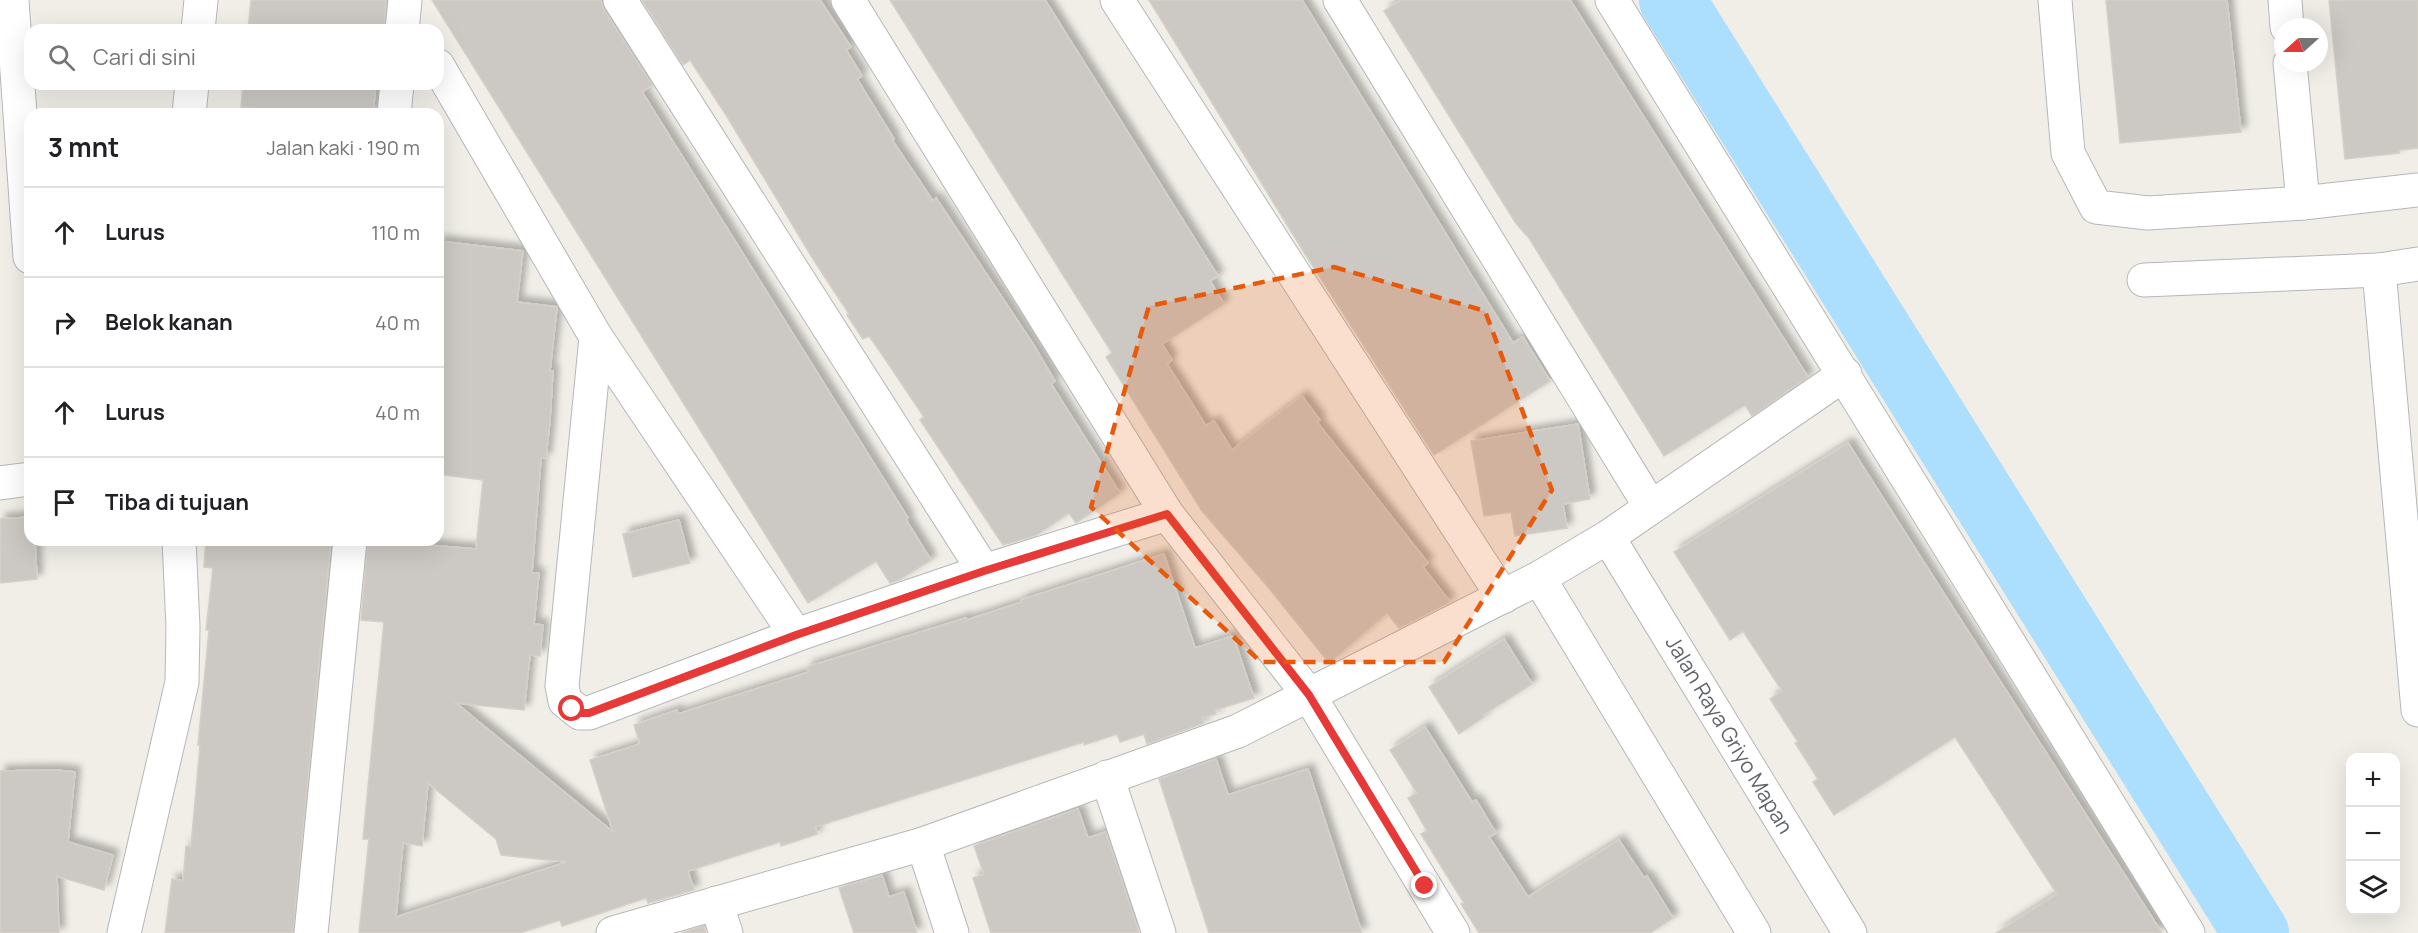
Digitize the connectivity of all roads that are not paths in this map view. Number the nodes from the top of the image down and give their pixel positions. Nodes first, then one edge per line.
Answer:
1 (12, 0) edge
2 (201, 0) edge
3 (620, 0) edge
4 (848, 0) edge
5 (1117, 0) edge
6 (1340, 0) edge
7 (1612, 0) edge
8 (2055, 0) edge
9 (2285, 0) edge
10 (2286, 18) edge
11 (199, 24) edge
12 (2291, 72) edge
13 (444, 76) edge
14 (191, 90) edge
15 (396, 90) edge
16 (190, 108) edge
17 (395, 108) edge
18 (24, 171) edge
19 (2418, 190) edge
20 (2303, 203) junction
21 (2418, 264) edge
22 (2379, 270) junction
23 (2144, 280) dead end
24 (596, 338) junction
25 (1845, 374) junction
26 (24, 479) edge
27 (0, 483) edge
28 (1650, 506) junction
29 (1167, 514) junction
30 (1608, 537) junction
31 (179, 546) edge
32 (349, 546) edge
33 (984, 571) junction
34 (1539, 578) junction
35 (1503, 597) junction
36 (796, 635) junction
37 (1309, 695) junction
38 (2418, 710) edge
39 (1107, 777) junction
40 (923, 844) junction
41 (1425, 886) junction
42 (721, 918) edge
43 (124, 933) edge
44 (311, 933) edge
45 (613, 933) edge
46 (952, 933) edge
47 (1159, 933) edge
48 (1436, 933) edge
49 (1454, 933) edge
50 (1754, 933) edge
51 (1850, 933) edge
52 (2188, 933) edge

1 - 18 street
2 - 11 street
3 - 33 street
4 - 29 street
5 - 35 street
6 - 28 street
7 - 25 street
8 - 20 street
9 - 10 street
12 - 20 street
13 - 24 street
14 - 16 street
15 - 17 street
19 - 20 street
21 - 22 street
22 - 23 street
22 - 38 street
24 - 36 street
24 - 36 street
25 - 28 street
25 - 52 street
26 - 27 street
28 - 30 street
29 - 33 street
29 - 37 street
30 - 34 street
30 - 51 street, Jalan Raya Griyo Mapan
31 - 43 street
32 - 44 street
33 - 36 street
34 - 35 street
34 - 50 street
35 - 37 street
37 - 39 street
37 - 41 street
39 - 40 street
39 - 47 street
40 - 42 street
40 - 46 street
41 - 48 street
41 - 49 street
42 - 45 street

